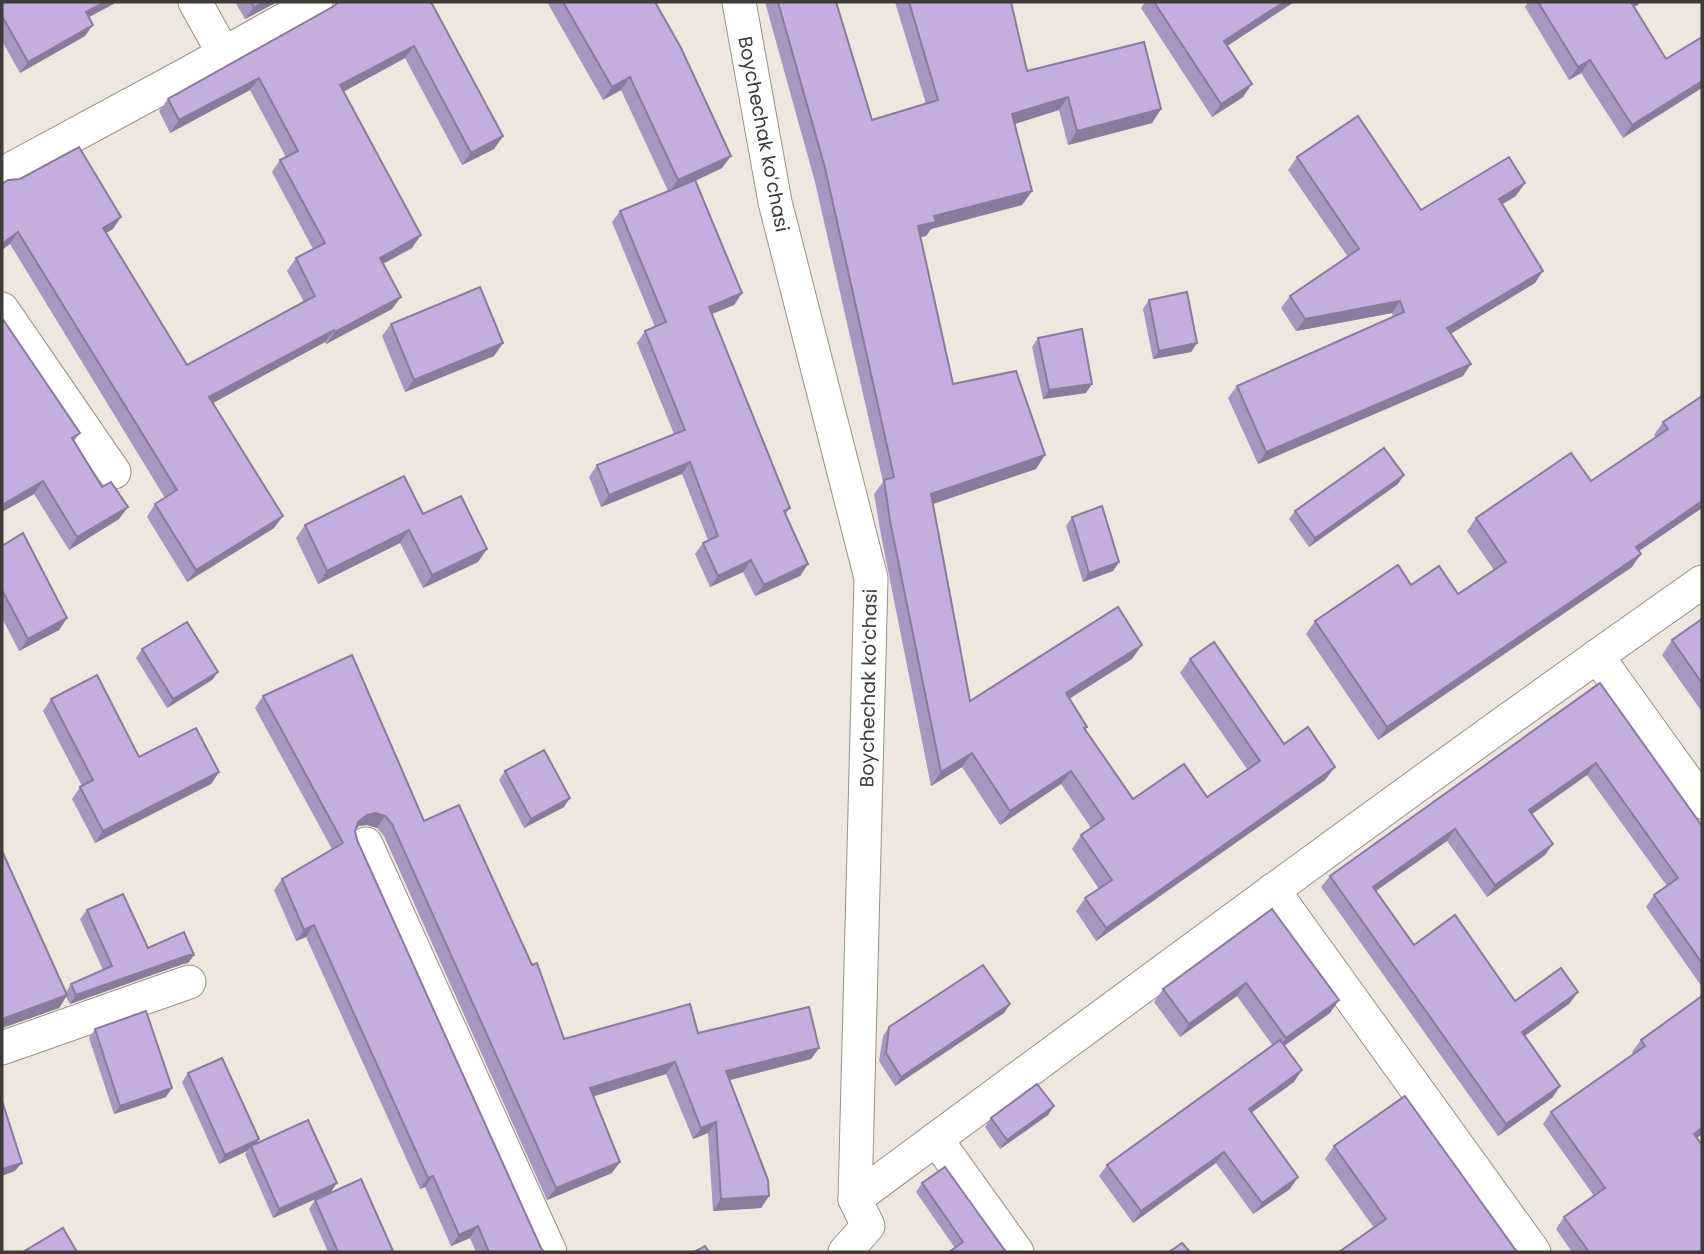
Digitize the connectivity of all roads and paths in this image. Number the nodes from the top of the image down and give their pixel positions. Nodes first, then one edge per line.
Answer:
1 (195, 2) edge
2 (316, 2) edge
3 (739, 2) edge
4 (224, 54) junction
5 (2, 174) edge
6 (2, 309) edge
7 (114, 472) dead end
8 (1702, 582) edge
9 (1597, 656) junction
10 (1702, 802) edge
11 (366, 844) dead end
12 (1273, 890) junction
13 (189, 982) dead end
14 (2, 1048) edge
15 (936, 1139) junction
16 (868, 1226) edge
17 (550, 1252) edge
18 (845, 1252) edge
19 (1017, 1252) edge
20 (1534, 1252) edge

1 - 4 street
2 - 4 street
3 - 16 street, Boychechak koʻchasi
4 - 5 street
6 - 7 street
8 - 9 street
9 - 10 street
9 - 12 street
11 - 17 street
12 - 15 street
12 - 20 street
13 - 14 street
15 - 16 street
15 - 19 street
16 - 18 street

